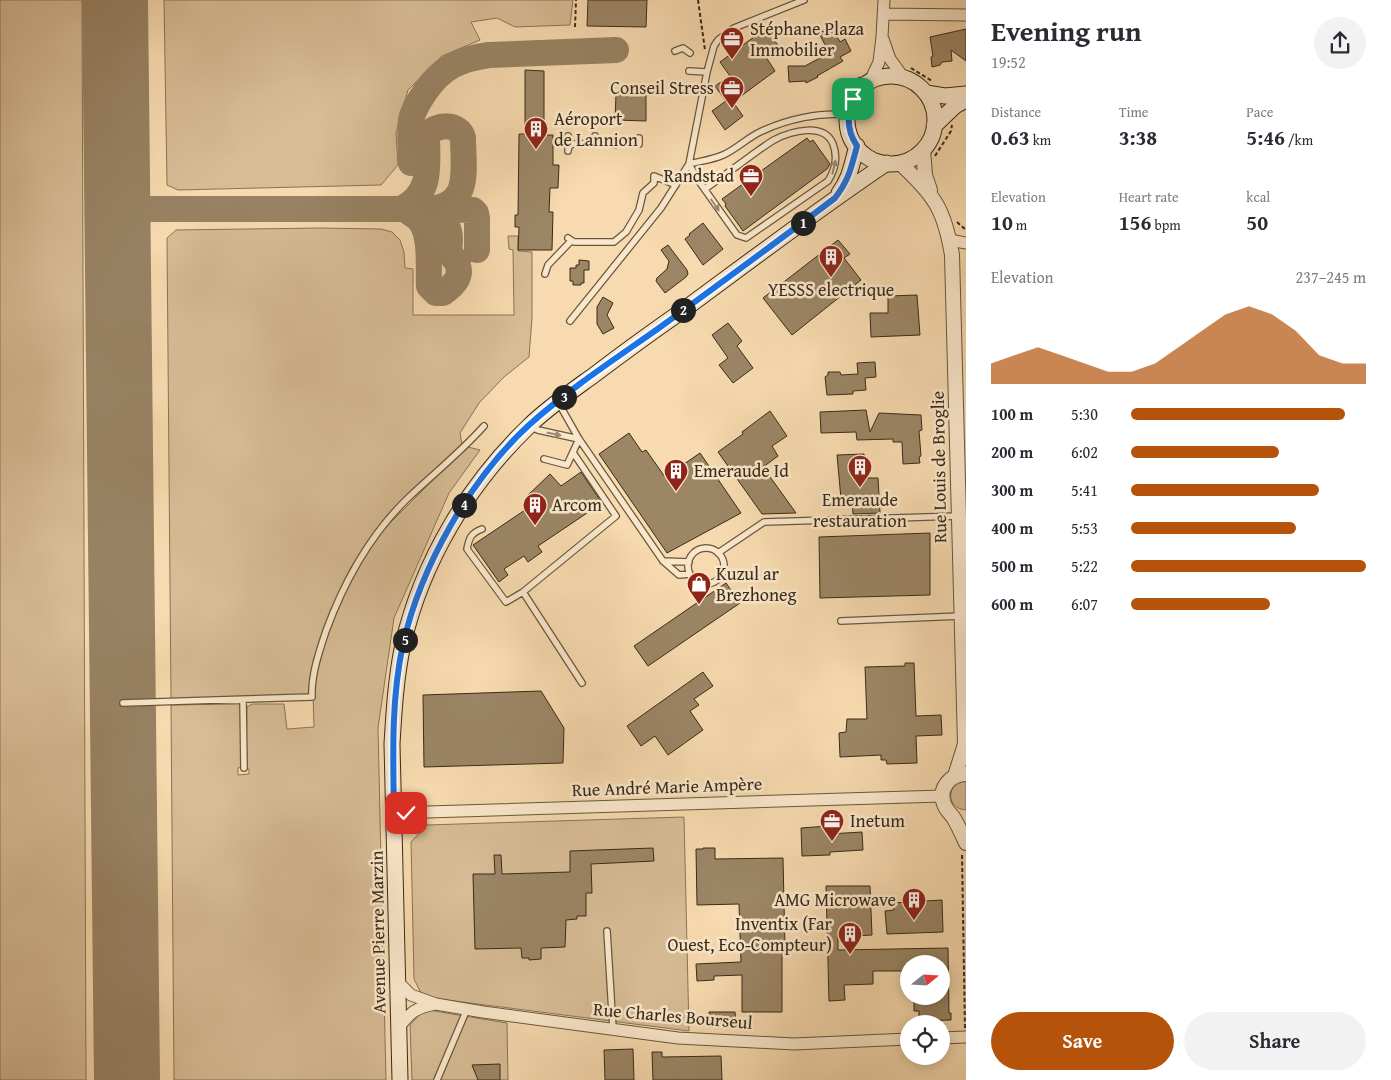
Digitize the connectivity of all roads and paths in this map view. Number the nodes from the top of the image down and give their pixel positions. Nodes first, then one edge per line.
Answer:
1 (576, 0) edge
2 (698, 0) edge
3 (804, 0) edge
4 (884, 0) edge
5 (884, 14) junction
6 (966, 16) edge
7 (575, 27) dead end
8 (882, 37) junction
9 (675, 51) dead end
10 (690, 53) dead end
11 (711, 57) junction
12 (895, 65) junction
13 (689, 71) dead end
14 (707, 72) junction
15 (873, 75) junction
16 (904, 78) junction
17 (932, 89) junction
18 (966, 94) edge
19 (966, 100) edge
20 (844, 115) junction
21 (934, 126) junction
22 (568, 136) dead end
23 (595, 136) dead end
24 (593, 144) junction
25 (615, 145) dead end
26 (923, 150) junction
27 (592, 151) dead end
28 (855, 151) junction
29 (894, 163) junction
30 (689, 164) junction
31 (676, 185) junction
32 (704, 189) junction
33 (931, 193) junction
34 (835, 198) junction
35 (950, 240) junction
36 (966, 243) edge
37 (545, 274) dead end
38 (570, 321) dead end
39 (558, 402) junction
40 (484, 426) dead end
41 (529, 426) junction
42 (579, 439) junction
43 (574, 454) junction
44 (544, 459) dead end
45 (959, 516) junction
46 (482, 529) dead end
47 (718, 553) junction
48 (664, 561) junction
49 (689, 562) junction
50 (690, 574) junction
51 (523, 592) junction
52 (961, 616) junction
53 (841, 621) dead end
54 (582, 683) dead end
55 (243, 700) junction
56 (123, 703) dead end
57 (965, 747) edge
58 (244, 768) dead end
59 (960, 775) edge
60 (942, 796) junction
61 (394, 813) junction
62 (952, 816) junction
63 (966, 820) edge
64 (964, 845) edge
65 (607, 931) dead end
66 (399, 983) junction
67 (436, 1004) junction
68 (467, 1008) junction
69 (399, 1026) junction
70 (613, 1029) junction
71 (966, 1037) edge
72 (950, 1038) edge
73 (900, 1040) edge
74 (400, 1080) edge
75 (438, 1080) edge

1 - 7 path
2 - 11 path
3 - 11 lane
4 - 5 street
5 - 6 street
5 - 8 street
8 - 12 street
8 - 15 street
9 - 10 lane
11 - 14 lane
12 - 16 street
12 - 17 path
13 - 14 lane
14 - 30 lane
15 - 16 main road
15 - 20 main road
15 - 20 path
16 - 17 main road
17 - 18 main road
17 - 21 main road
19 - 21 main road
20 - 28 main road
20 - 28 path
20 - 30 lane
21 - 26 main road
22 - 24 lane
23 - 24 lane
24 - 25 lane
24 - 27 lane
26 - 29 main road
26 - 33 street, Rue Louis de Broglie
28 - 29 main road
28 - 34 main road
29 - 33 street, Rue Louis de Broglie
29 - 34 main road, Avenue Pierre Marzin
30 - 31 lane
30 - 32 lane
31 - 37 lane
31 - 38 lane
32 -> 32 lane
33 - 35 street, Rue Louis de Broglie
34 - 39 main road, Avenue Pierre Marzin
35 - 36 street
35 - 45 street, Rue Louis de Broglie
39 - 41 main road, Avenue Pierre Marzin
39 - 42 lane
40 - 55 lane
41 -> 42 lane
41 - 61 main road, Avenue Pierre Marzin
42 - 43 lane
42 - 48 lane
43 - 44 lane
43 - 51 lane
45 - 47 lane
45 - 52 street, Rue Louis de Broglie
46 - 51 lane
47 - 49 lane
47 - 50 lane
48 - 49 lane
48 - 50 lane
49 - 50 lane
51 - 54 lane
52 - 53 lane
52 - 57 street, Rue Louis de Broglie
55 - 56 lane
55 - 58 lane
57 - 59 street, Rue Louis de Broglie
59 - 60 street, Rue Louis de Broglie
60 - 61 street, Rue André Marie Ampère
60 - 62 street
61 - 66 main road, Avenue Pierre Marzin
62 - 63 street
62 - 64 street
64 - 71 path
65 - 70 lane
66 - 67 street, Rue Charles Bourseul
66 - 69 main road, Avenue Pierre Marzin
67 - 68 street, Rue Charles Bourseul
67 - 69 street, Rue Charles Bourseul
68 - 70 street, Rue Charles Bourseul
68 - 75 lane
69 - 74 main road, Avenue Pierre Marzin
70 - 73 street, Rue Charles Bourseul
71 - 72 street

